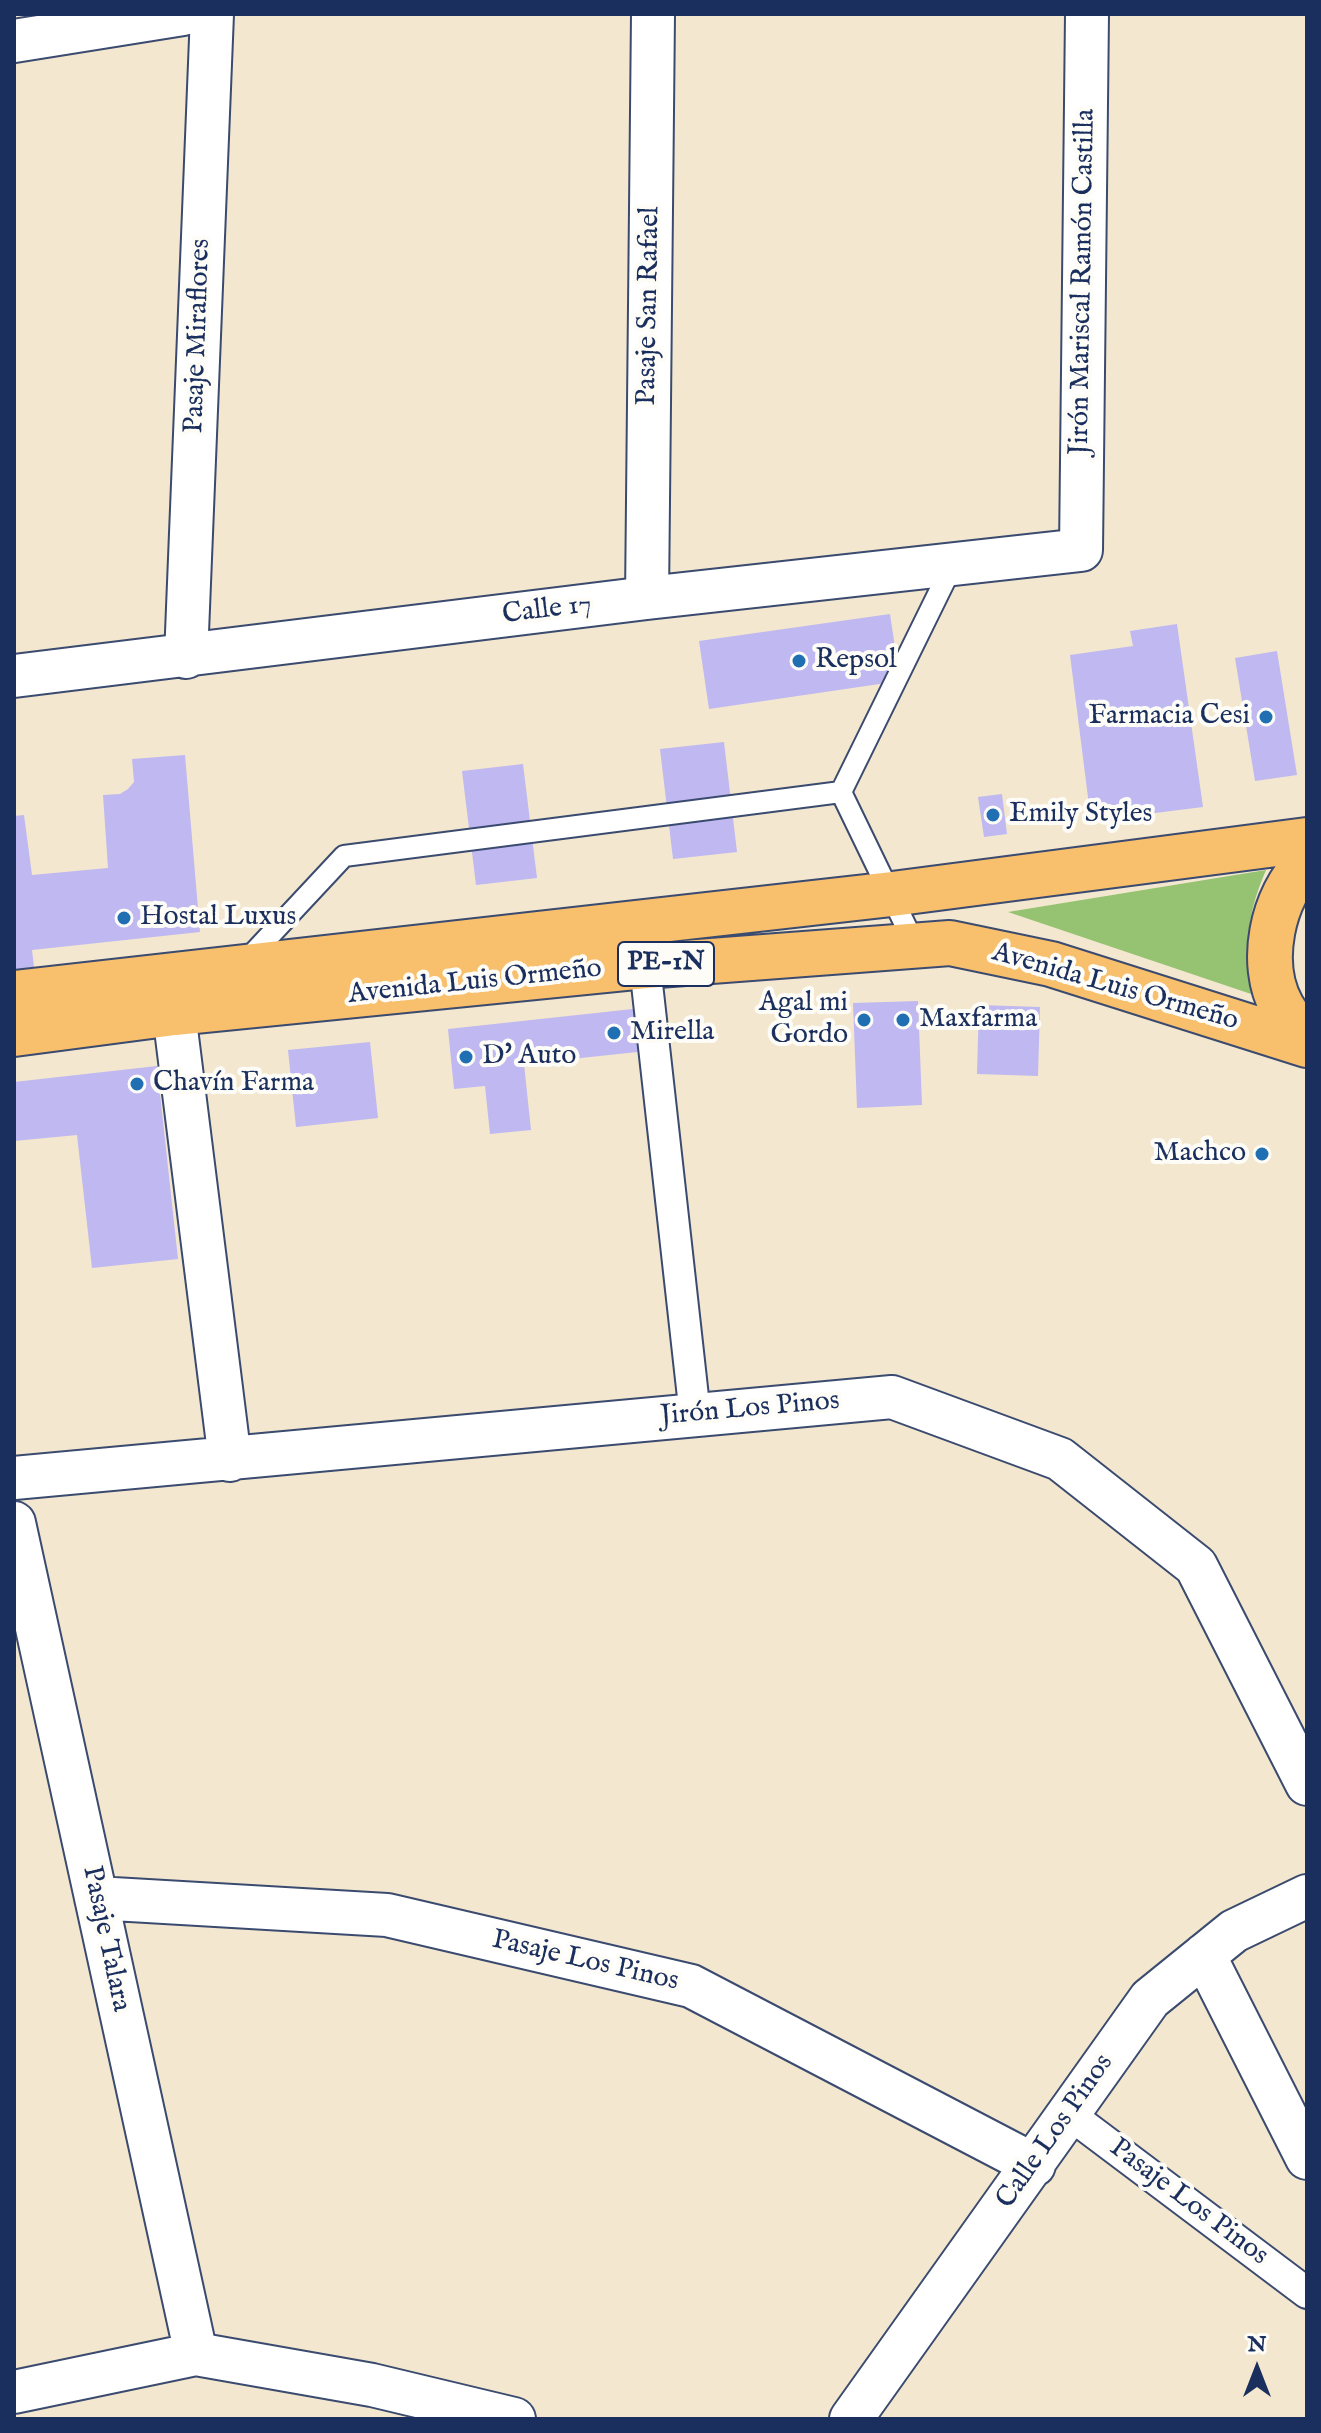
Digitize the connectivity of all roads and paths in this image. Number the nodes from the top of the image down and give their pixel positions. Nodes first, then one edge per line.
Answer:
1 (183, 14) edge
2 (212, 14) edge
3 (653, 14) edge
4 (1087, 14) edge
5 (14, 41) edge
6 (1081, 550) joint
7 (952, 566) junction
8 (647, 598) junction
9 (186, 657) junction
10 (14, 676) edge
11 (841, 792) junction
12 (1307, 840) edge
13 (1307, 863) edge
14 (892, 894) junction
15 (915, 945) junction
16 (645, 966) junction
17 (242, 987) junction
18 (14, 993) edge
19 (174, 1013) junction
20 (14, 1034) edge
21 (1307, 1044) edge
22 (695, 1415) junction
23 (230, 1460) junction
24 (14, 1478) edge
25 (14, 1523) edge
26 (1307, 1784) edge
27 (1307, 1896) edge
28 (96, 1898) junction
29 (1204, 1955) junction
30 (1069, 2114) junction
31 (1307, 2158) edge
32 (1034, 2165) junction
33 (1307, 2293) edge
34 (196, 2354) junction
35 (14, 2392) edge
36 (514, 2419) edge
37 (851, 2419) edge

1 - 5 street
2 - 9 street, Pasaje Miraflores
3 - 8 street, Pasaje San Rafael
4 - 6 street, Jirón Mariscal Ramón Castilla
6 - 7 street, Calle 17
7 - 8 street, Calle 17
7 - 11 lane
8 - 9 street, Calle 17
9 - 10 street, Calle 17
11 - 14 lane
11 - 17 lane
12 - 14 highway, Avenida Luis Ormeño / PE-1N
13 - 21 highway, PE-1N
14 - 15 lane
14 - 17 highway, Avenida Luis Ormeño / PE-1N
15 - 16 highway, Avenida Luis Ormeño / PE-1N
15 - 21 highway, Avenida Luis Ormeño / PE-1N
16 - 17 highway, Avenida Luis Ormeño / PE-1N
16 - 22 street
17 - 18 highway, Avenida Luis Ormeño / PE-1N
17 - 19 highway, Avenida Luis Ormeño / PE-1N
19 - 20 highway, Avenida Luis Ormeño / PE-1N
19 - 23 street
22 - 23 street, Jirón Los Pinos
22 - 26 street, Jirón Los Pinos
23 - 24 street, Jirón Los Pinos
25 - 28 street, Pasaje Talara
27 - 29 street, Calle Los Pinos
28 - 32 street, Pasaje Los Pinos
28 - 34 street, Pasaje Talara
29 - 30 street, Calle Los Pinos
29 - 31 street
30 - 32 street, Calle Los Pinos
30 - 33 street, Pasaje Los Pinos
32 - 37 street, Calle Los Pinos
34 - 35 street
34 - 36 street

